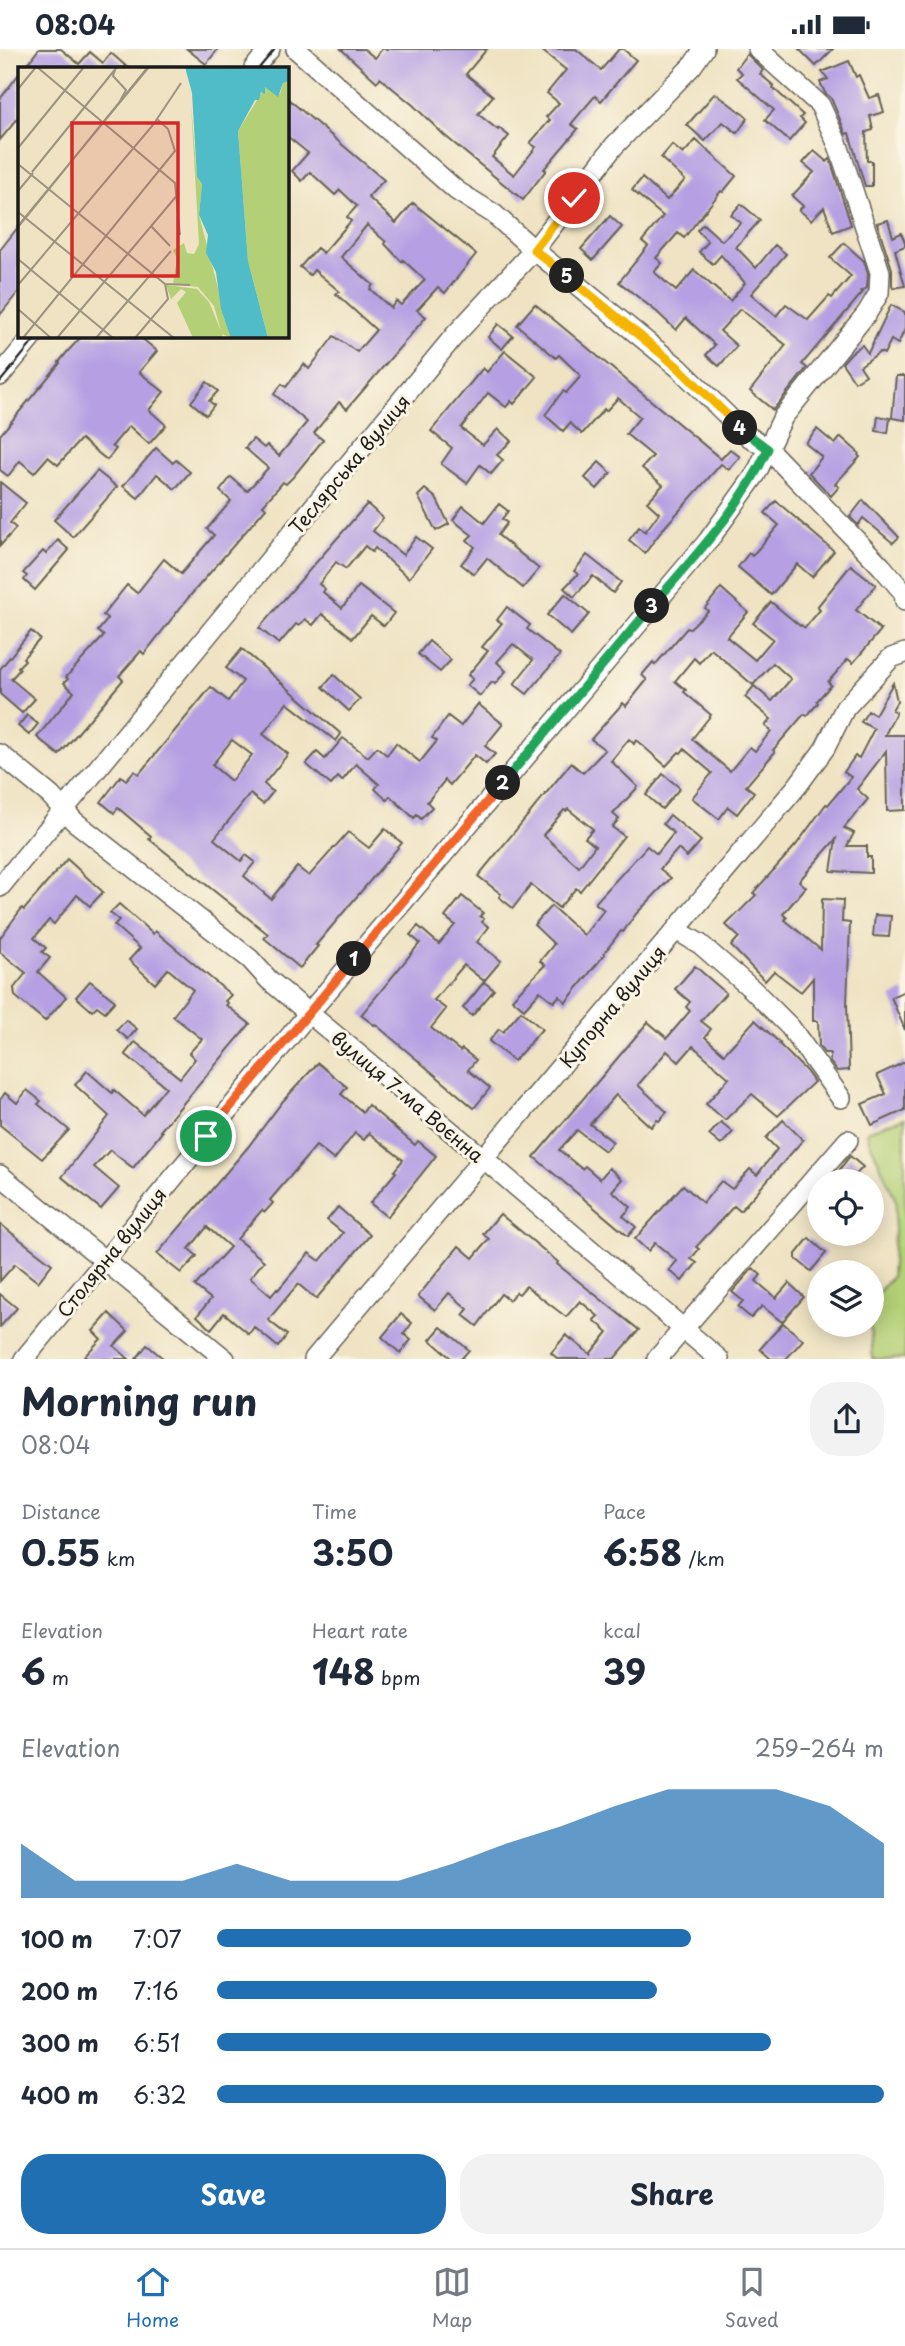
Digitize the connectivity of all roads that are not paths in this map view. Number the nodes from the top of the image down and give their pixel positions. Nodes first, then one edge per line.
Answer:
1 (270, 49) edge
2 (296, 49) edge
3 (704, 49) edge
4 (758, 49) edge
5 (255, 67) edge
6 (534, 250) junction
7 (31, 338) edge
8 (0, 376) edge
9 (768, 449) junction
10 (905, 601) edge
11 (905, 653) edge
12 (0, 754) edge
13 (63, 811) junction
14 (0, 887) edge
15 (676, 930) junction
16 (309, 1013) junction
17 (841, 1098) dead end
18 (848, 1140) dead end
19 (483, 1158) junction
20 (0, 1175) edge
21 (104, 1260) junction
22 (682, 1328) junction
23 (24, 1359) edge
24 (225, 1359) edge
25 (314, 1359) edge
26 (657, 1359) edge
27 (719, 1359) edge

1 - 5 street
2 - 6 street
3 - 6 street, Теслярська вулиця
4 - 9 street, Столярна вулиця
6 - 9 street
6 - 13 street, Теслярська вулиця
7 - 8 street
9 - 10 street
9 - 16 street, Столярна вулиця
11 - 15 street, Купорна вулиця
12 - 13 street, вулиця 7-ма Воєнна
13 - 14 street, Теслярська вулиця
13 - 16 street, вулиця 7-ма Воєнна
15 - 17 street
15 - 19 street, Купорна вулиця
16 - 19 street, вулиця 7-ма Воєнна
16 - 21 street, Столярна вулиця
18 - 22 street
19 - 22 street, вулиця 7-ма Воєнна
19 - 25 street, Купорна вулиця
20 - 21 street
21 - 23 street, Столярна вулиця
21 - 24 street
22 - 26 street
22 - 27 street, вулиця 7-ма Воєнна

